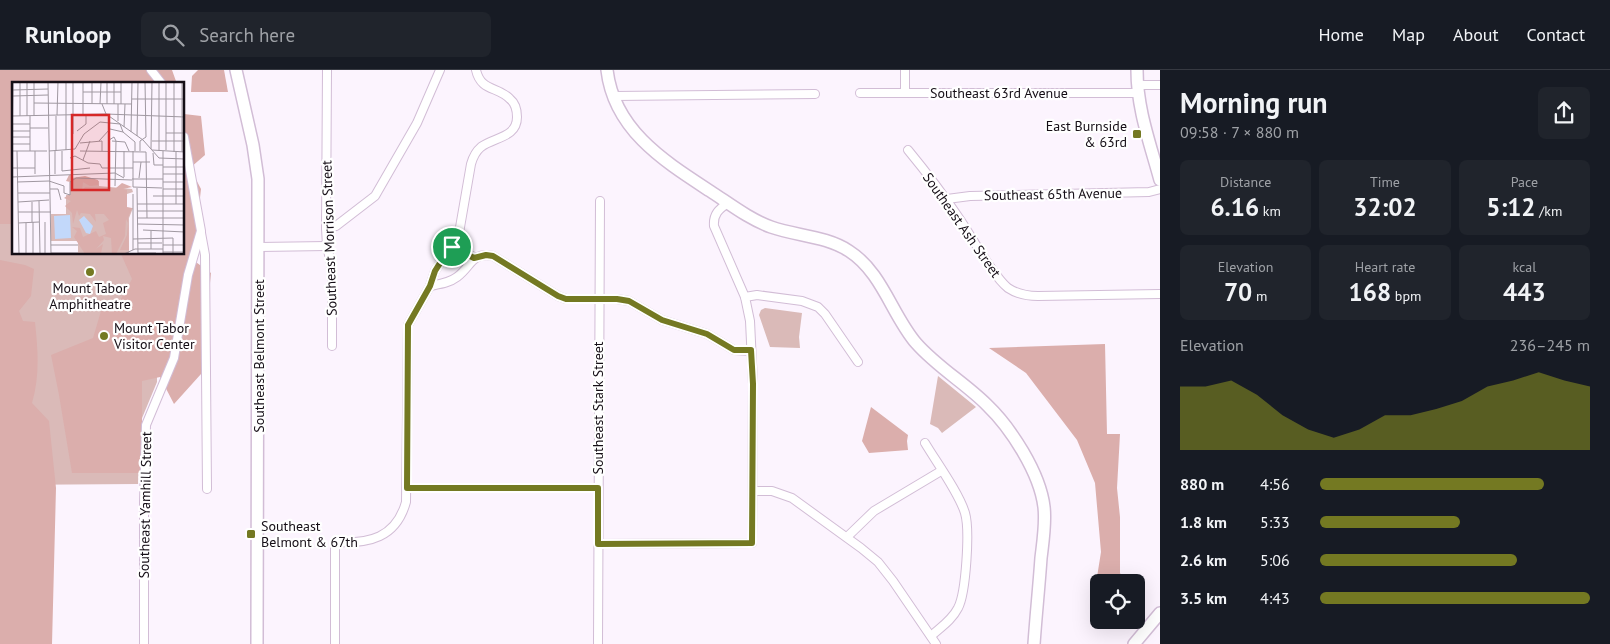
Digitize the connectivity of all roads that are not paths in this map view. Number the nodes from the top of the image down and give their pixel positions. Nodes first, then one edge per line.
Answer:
1 (151, 70) edge
2 (236, 70) edge
3 (327, 70) edge
4 (440, 70) edge
5 (476, 70) edge
6 (607, 70) edge
7 (905, 70) edge
8 (1138, 70) edge
9 (160, 82) edge
10 (1160, 85) edge
11 (1138, 89) junction
12 (860, 93) dead end
13 (905, 93) junction
14 (815, 94) dead end
15 (614, 96) junction
16 (185, 143) edge
17 (908, 150) dead end
18 (1160, 180) edge
19 (1160, 189) edge
20 (947, 199) junction
21 (600, 201) dead end
22 (728, 203) junction
23 (326, 228) junction
24 (201, 231) junction
25 (327, 246) junction
26 (258, 247) junction
27 (452, 247) junction
28 (474, 258) junction
29 (430, 286) junction
30 (1160, 294) edge
31 (745, 297) junction
32 (599, 299) junction
33 (332, 346) dead end
34 (751, 350) junction
35 (858, 362) dead end
36 (925, 444) dead end
37 (941, 471) junction
38 (407, 488) junction
39 (598, 488) junction
40 (207, 489) dead end
41 (753, 491) junction
42 (847, 537) junction
43 (598, 544) junction
44 (1160, 614) edge
45 (931, 636) junction
46 (144, 644) edge
47 (257, 644) edge
48 (335, 644) edge
49 (598, 644) edge
50 (936, 644) edge
51 (1034, 644) edge
52 (1134, 644) edge

1 - 9 street
2 - 26 street, Southeast Belmont Street
3 - 23 street, Southeast Morrison Street
4 - 23 street
5 - 27 street
6 - 15 street
7 - 13 street
8 - 11 street
10 - 11 street, Southeast 63rd Avenue
11 - 13 street, Southeast 63rd Avenue
11 - 18 street
12 - 13 street, Southeast 63rd Avenue
14 - 15 street
15 - 22 street
16 - 24 street, Southeast Yamhill Street
17 - 20 street, Southeast Ash Street
19 - 20 street, Southeast 65th Avenue
20 - 30 street, Southeast Ash Street
21 - 32 street, Southeast Stark Street
22 - 31 street
22 - 51 street
23 - 25 street, Southeast Morrison Street
24 - 40 street
24 - 46 street, Southeast Yamhill Street
25 - 26 street
25 - 33 street, Southeast Morrison Street
26 - 47 street, Southeast Belmont Street
27 - 28 street
27 - 29 street
28 - 29 street
28 - 32 street
29 - 38 street
31 - 34 street
31 - 35 street
32 - 34 street
32 - 39 street, Southeast Stark Street
34 - 41 street
36 - 37 street
37 - 42 street
37 - 45 street
38 - 39 street
38 - 48 street
39 - 43 street, Southeast Stark Street
41 - 42 street
41 - 43 street
42 - 45 street
43 - 49 street, Southeast Stark Street
44 - 52 street
45 - 50 street

